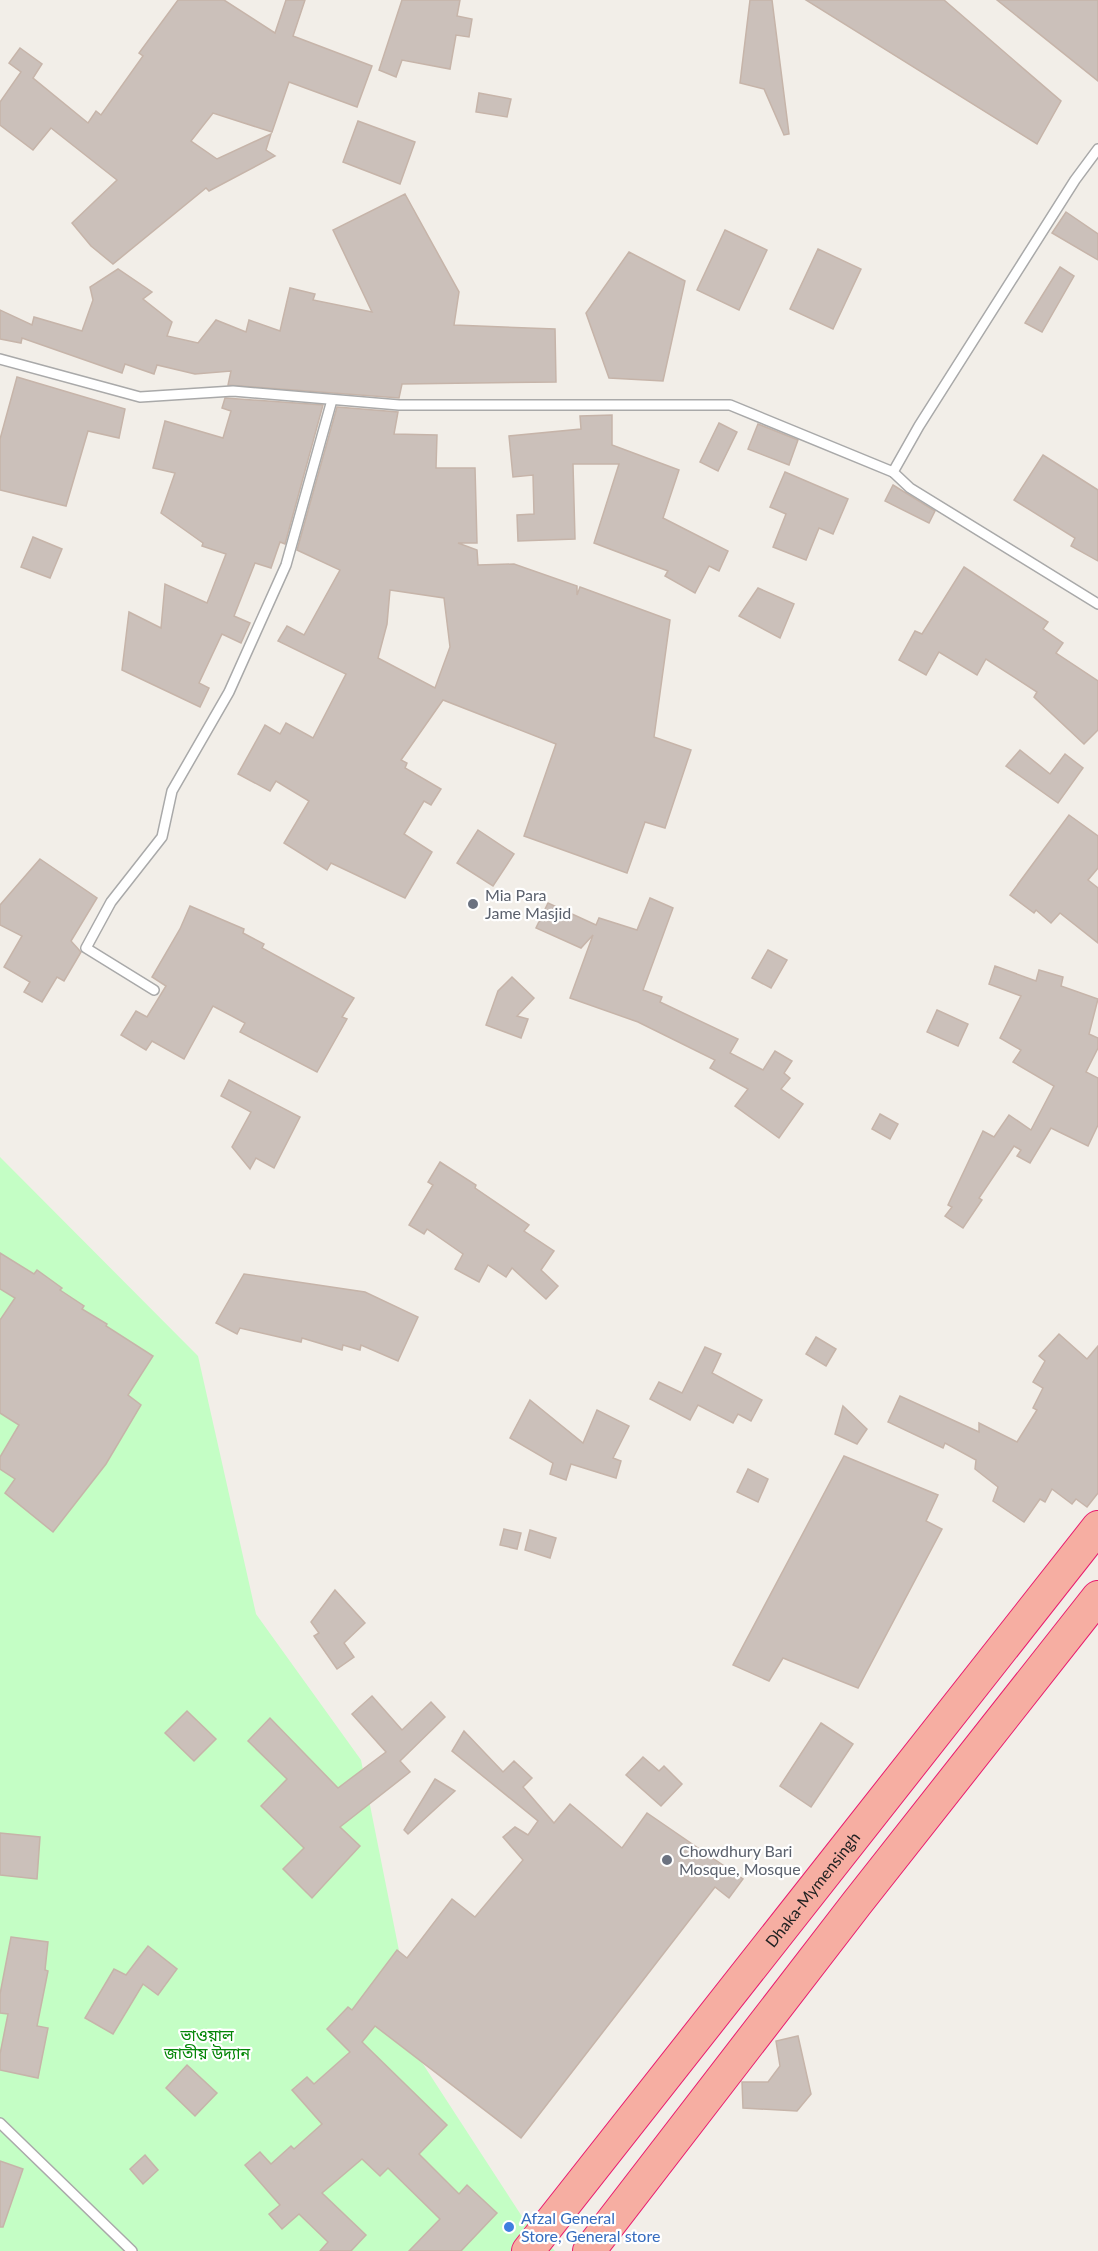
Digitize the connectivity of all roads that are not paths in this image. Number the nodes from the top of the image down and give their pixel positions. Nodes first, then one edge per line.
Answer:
1 (1098, 149) edge
2 (0, 358) edge
3 (332, 399) junction
4 (893, 472) junction
5 (1098, 604) edge
6 (154, 990) dead end
7 (1098, 1527) edge
8 (1098, 1597) edge
9 (0, 2123) edge
10 (132, 2251) edge
11 (528, 2251) edge
12 (589, 2251) edge

1 - 4 lane
2 - 3 lane
3 - 4 lane
3 - 6 lane
4 - 5 lane
7 - 11 highway, Dhaka-Mymensingh
8 - 12 highway
9 - 10 lane

